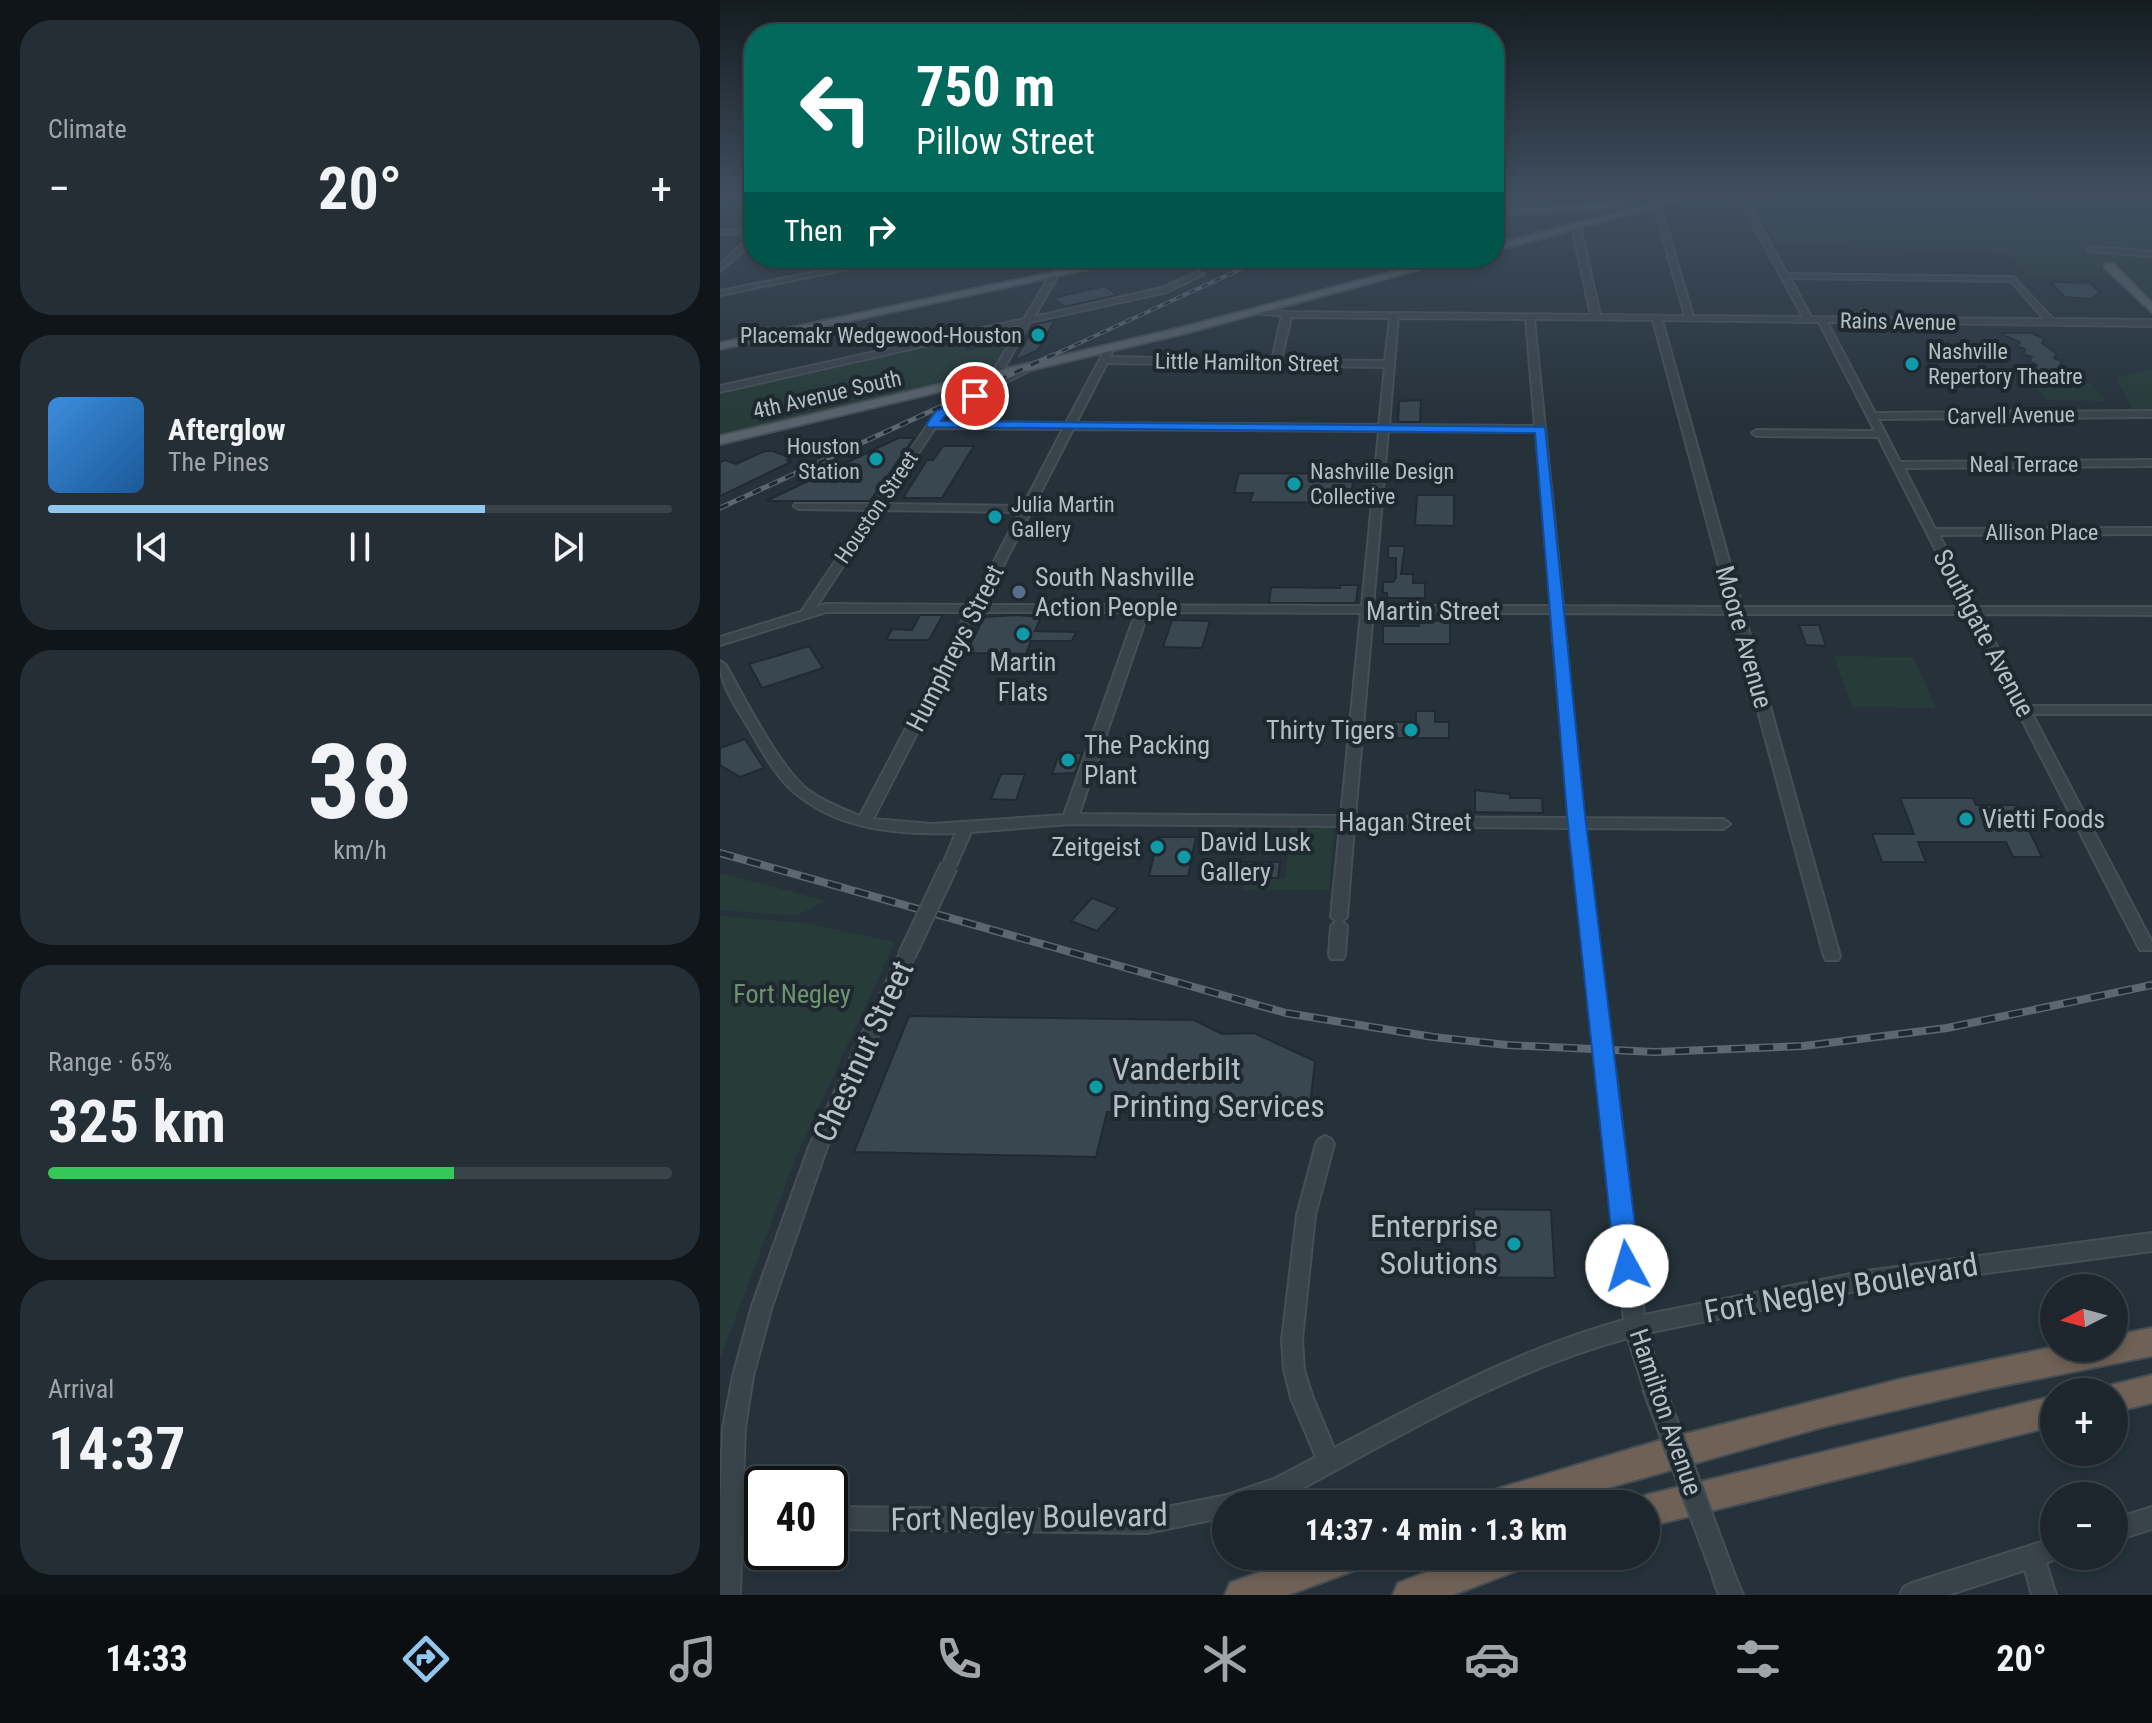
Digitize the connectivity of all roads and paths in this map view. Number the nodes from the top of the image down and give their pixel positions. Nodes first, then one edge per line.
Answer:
1 (824, 269) edge
2 (839, 269) edge
3 (1069, 269) edge
4 (1400, 269) edge
5 (1586, 269) edge
6 (1676, 269) edge
7 (1780, 269) edge
8 (2112, 269) edge
9 (821, 273) junction
10 (1200, 274) dead end
11 (1049, 276) junction
12 (1784, 276) junction
13 (720, 293) edge
14 (2152, 309) edge
15 (1260, 311) junction
16 (1287, 314) junction
17 (1394, 315) junction
18 (1530, 317) junction
19 (1596, 317) junction
20 (1657, 318) junction
21 (1690, 318) junction
22 (1815, 320) junction
23 (1025, 321) junction
24 (2051, 322) junction
25 (2152, 323) edge
26 (720, 346) edge
27 (1110, 348) junction
28 (1104, 360) junction
29 (1276, 362) junction
30 (1389, 364) junction
31 (1036, 365) junction
32 (1003, 372) junction
33 (720, 389) edge
34 (2152, 414) edge
35 (1871, 416) junction
36 (932, 425) junction
37 (1069, 426) junction
38 (1384, 428) junction
39 (1541, 429) junction
40 (1757, 433) dead end
41 (1881, 434) junction
42 (720, 440) edge
43 (2152, 463) edge
44 (1896, 465) junction
45 (799, 506) dead end
46 (876, 506) junction
47 (1026, 509) junction
48 (2152, 531) edge
49 (1931, 532) junction
50 (976, 609) junction
51 (1735, 609) junction
52 (1143, 610) junction
53 (1558, 610) junction
54 (1367, 611) junction
55 (2152, 611) edge
56 (807, 612) junction
57 (1975, 612) junction
58 (720, 641) edge
59 (720, 665) edge
60 (2025, 710) junction
61 (2152, 710) edge
62 (1070, 819) junction
63 (865, 820) junction
64 (1348, 822) junction
65 (1577, 822) junction
66 (1723, 824) dead end
67 (965, 829) junction
68 (2146, 946) dead end
69 (1337, 955) dead end
70 (1832, 956) dead end
71 (1325, 1144) dead end
72 (2152, 1242) edge
73 (1635, 1326) junction
74 (2152, 1342) edge
75 (2152, 1389) edge
76 (2128, 1394) edge
77 (2040, 1414) edge
78 (1328, 1460) junction
79 (1275, 1490) edge
80 (1547, 1490) edge
81 (1660, 1508) edge
82 (1212, 1509) edge
83 (725, 1516) edge
84 (848, 1518) edge
85 (2152, 1518) edge
86 (2128, 1526) edge
87 (2040, 1553) edge
88 (1311, 1570) edge
89 (1475, 1570) edge
90 (2044, 1570) edge
91 (1728, 1587) edge
92 (728, 1595) edge
93 (1242, 1595) edge
94 (1410, 1595) edge
95 (1912, 1595) edge
96 (2044, 1595) edge

1 - 9 street
2 - 9 street
3 - 11 main road
4 - 15 main road, 4th Avenue South
5 - 19 street
6 - 21 street
7 - 12 street, Southgate Avenue
8 - 14 main road
9 - 13 street
10 - 23 street
11 - 23 street
11 - 26 main road
12 - 22 street, Southgate Avenue
12 - 24 street
15 - 16 street, Rains Avenue
15 - 27 main road, 4th Avenue South
16 - 17 street, Rains Avenue
16 - 29 street
17 - 18 street, Rains Avenue
17 - 30 street
18 - 19 street, Rains Avenue
18 - 39 street, Hamilton Avenue
19 - 20 street, Rains Avenue
20 - 21 street, Rains Avenue
20 - 51 street, Moore Avenue
21 - 22 street, Rains Avenue
22 - 24 street, Rains Avenue
22 - 35 street, Southgate Avenue
23 - 32 street
23 - 33 street
24 - 25 street, Rains Avenue
27 - 28 street, Humphreys Street
27 - 31 main road, 4th Avenue South
28 - 29 street, Little Hamilton Street
28 - 37 street, Humphreys Street
29 - 30 street, Little Hamilton Street
30 - 38 street
31 - 32 main road, 4th Avenue South
31 - 36 street, Houston Street
32 - 42 main road, 4th Avenue South
34 - 35 street, Carvell Avenue
35 - 41 street, Southgate Avenue
36 - 37 street
36 - 46 street, Houston Street
37 - 38 street
37 - 47 street, Humphreys Street
38 - 39 street
38 - 54 street
39 - 53 street, Hamilton Avenue
40 - 41 street
41 - 44 street, Southgate Avenue
43 - 44 street, Neal Terrace
44 - 49 street, Southgate Avenue
45 - 46 street
46 - 47 street
46 - 56 street, Houston Street
47 - 50 street, Humphreys Street
48 - 49 street, Allison Place
49 - 57 street, Southgate Avenue
50 - 52 street, Martin Street
50 - 56 street, Martin Street
50 - 63 street, Humphreys Street
51 - 53 street, Martin Street
51 - 57 street, Martin Street
51 - 70 street, Moore Avenue
52 - 54 street, Martin Street
52 - 62 street
53 - 54 street, Martin Street
53 - 65 street, Hamilton Avenue
54 - 64 street
55 - 57 street, Martin Street
56 - 58 street, Martin Street
57 - 60 street, Southgate Avenue
59 - 63 street
60 - 61 street
60 - 68 street, Southgate Avenue
62 - 64 street, Hagan Street
62 - 67 street, Hagan Street
63 - 67 street
64 - 65 street, Hagan Street
64 - 69 street
65 - 66 street, Hagan Street
65 - 73 street, Hamilton Avenue, bridge
67 - 83 street, Chestnut Street, bridge
71 - 78 street
72 - 73 street, Fort Negley Boulevard
73 - 78 street, Fort Negley Boulevard
73 - 91 street, Hamilton Avenue, bridge
74 - 80 highway
75 - 76 highway
77 - 81 highway
78 - 79 street, Fort Negley Boulevard
82 - 84 street, Fort Negley Boulevard
83 - 92 street, Chestnut Street
85 - 86 street
87 - 95 street
88 - 93 highway
89 - 94 highway
90 - 96 street

